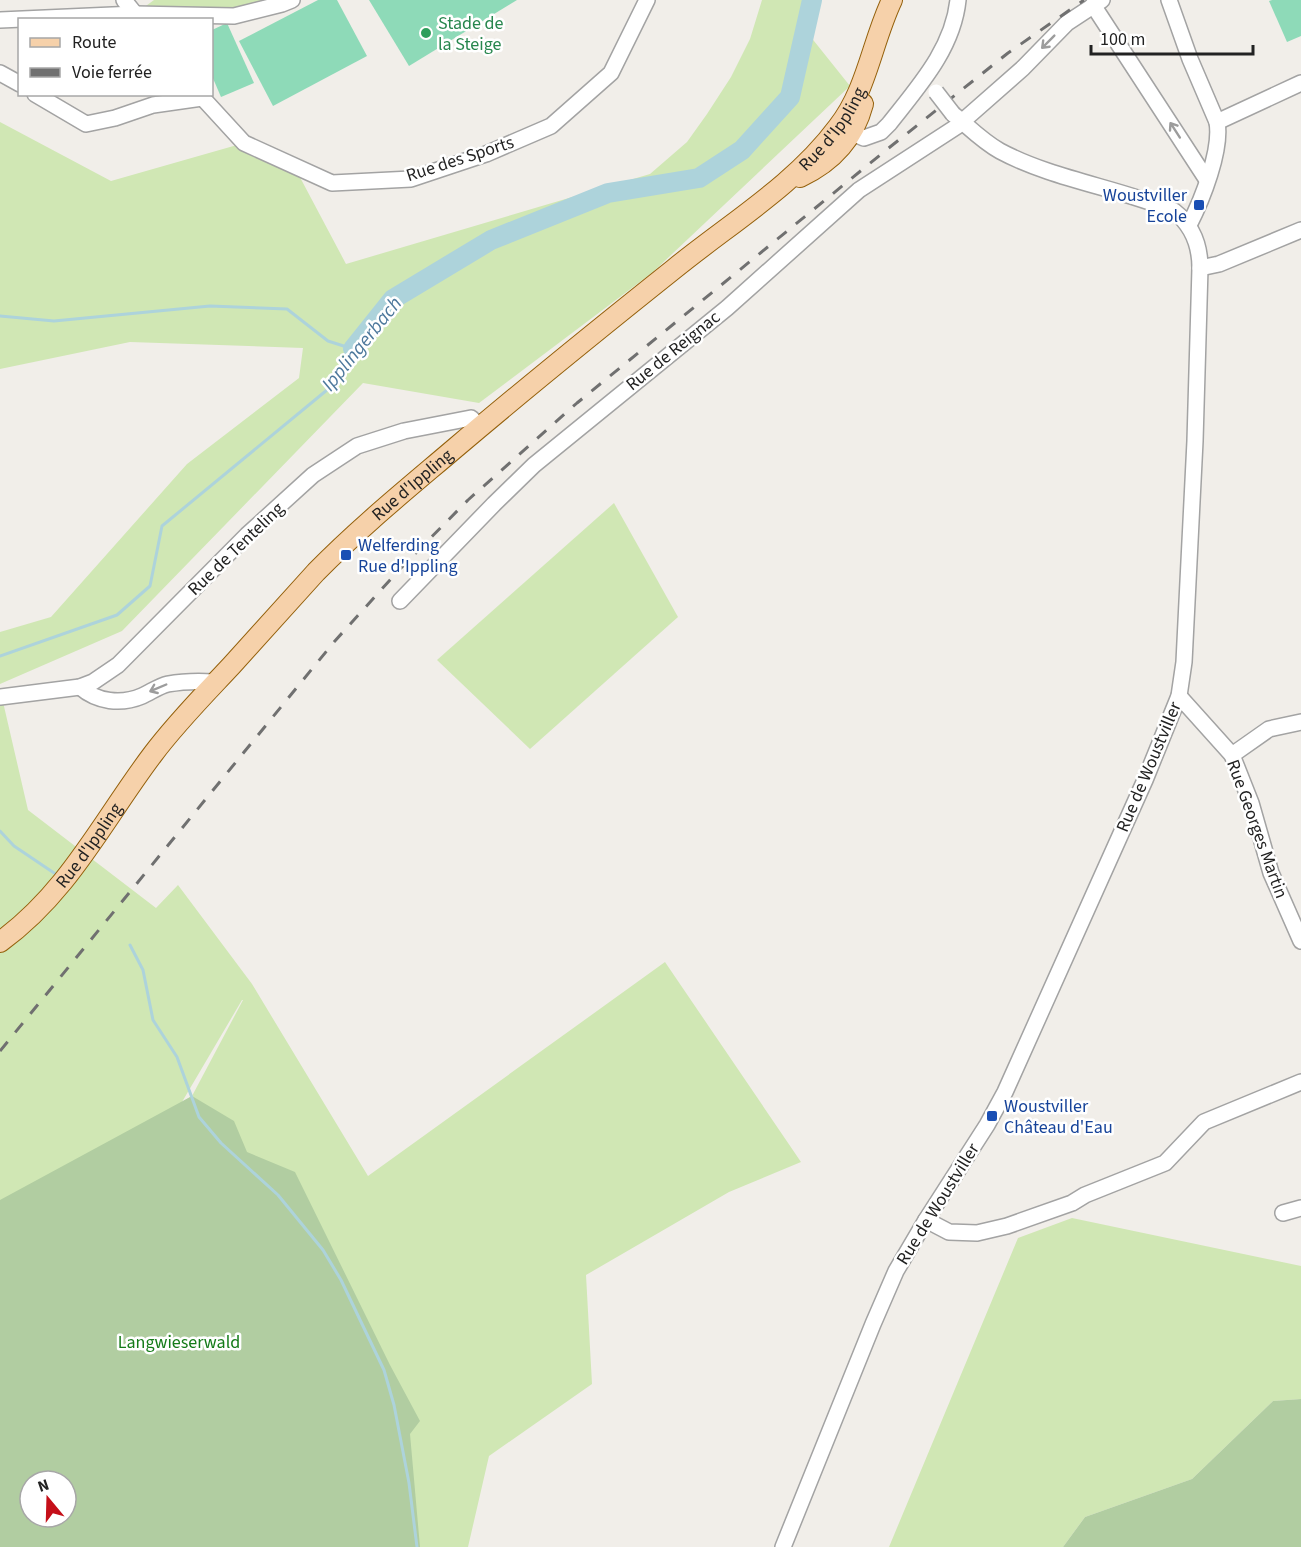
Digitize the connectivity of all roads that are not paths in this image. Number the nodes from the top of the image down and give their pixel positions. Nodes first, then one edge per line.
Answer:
1 (124, 0) edge
2 (292, 0) edge
3 (646, 0) edge
4 (892, 0) edge
5 (958, 0) edge
6 (1169, 0) edge
7 (1097, 3) edge
8 (137, 17) edge
9 (120, 18) edge
10 (18, 24) edge
11 (1, 25) edge
12 (0, 73) edge
13 (926, 76) junction
14 (18, 83) edge
15 (1301, 83) edge
16 (38, 96) edge
17 (200, 96) edge
18 (958, 118) junction
19 (1217, 122) junction
20 (845, 130) junction
21 (1207, 180) junction
22 (1189, 225) junction
23 (1301, 230) edge
24 (1200, 268) junction
25 (481, 427) junction
26 (400, 600) dead end
27 (215, 682) junction
28 (80, 687) junction
29 (1179, 696) junction
30 (0, 697) edge
31 (1301, 722) edge
32 (1232, 755) junction
33 (1301, 941) edge
34 (0, 942) edge
35 (1301, 1082) edge
36 (1301, 1208) edge
37 (1283, 1213) dead end
38 (926, 1220) junction
39 (783, 1547) edge

1 - 8 street
2 - 8 street
3 - 17 street, Rue des Sports
4 - 20 main road, Rue d'Ippling
5 - 13 street
6 - 19 street
7 -> 18 street, Rue de Reignac
21 -> 7 street
8 - 9 street
10 - 11 street
12 - 14 street
13 - 18 street, bridge
13 - 20 street
15 - 19 street
16 - 17 street
18 - 22 street
18 - 26 street, Rue de Reignac
19 - 21 street
20 - 25 main road, Rue d'Ippling
21 - 22 street
22 - 24 street, Rue de Woustviller
23 - 24 street
24 - 29 street, Rue de Woustviller
25 - 27 main road, Rue d'Ippling
25 - 28 street, Rue de Tenteling
27 -> 28 street
27 - 34 main road, Rue d'Ippling
28 - 30 street, Rue de Tenteling
29 - 32 street, Rue Georges Martin
29 - 38 street, Rue de Woustviller
31 - 32 street
32 - 33 street, Rue Georges Martin
35 - 38 street
36 - 37 street
38 - 39 street, Rue de Woustviller

